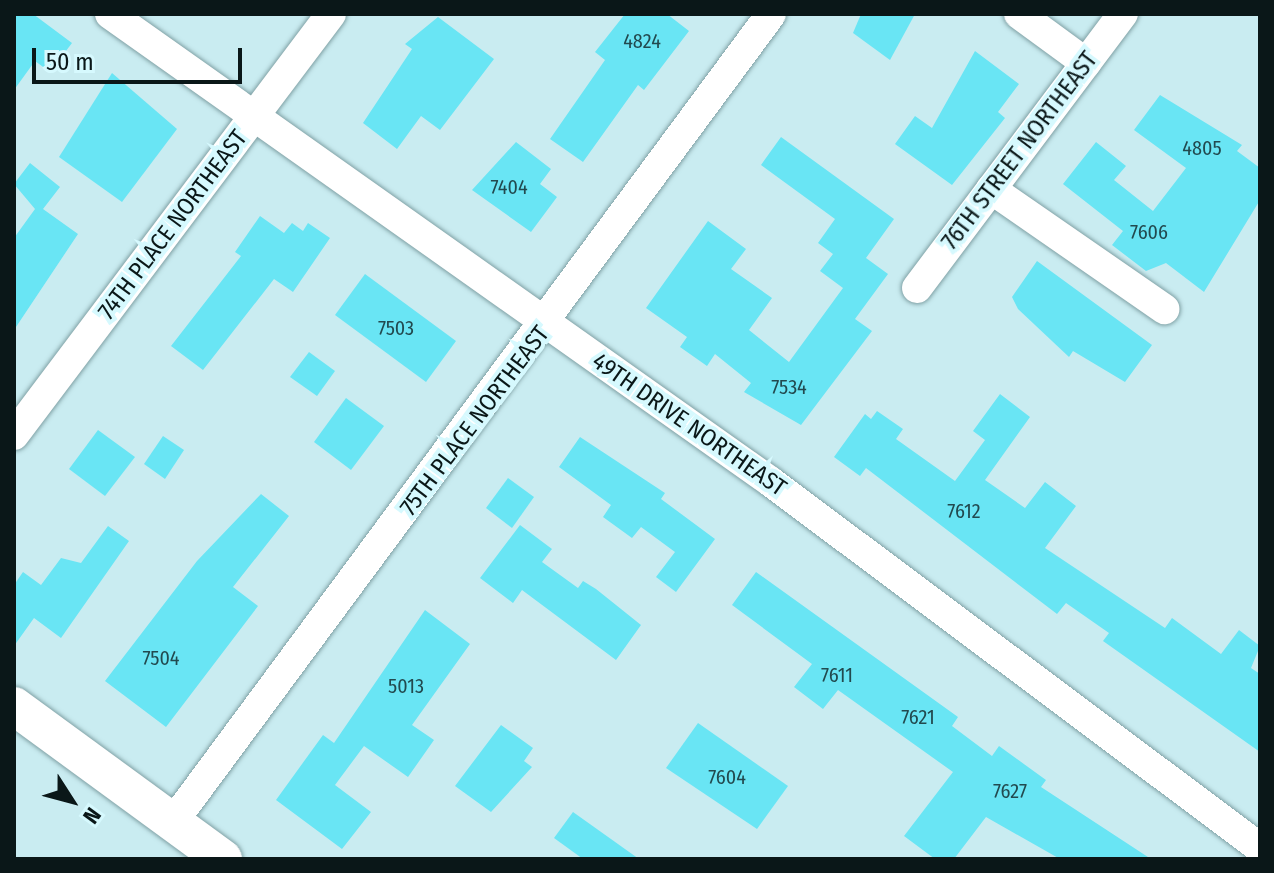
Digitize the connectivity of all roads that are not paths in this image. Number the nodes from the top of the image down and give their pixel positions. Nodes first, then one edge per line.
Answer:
1 (110, 14) edge
2 (331, 14) edge
3 (771, 14) edge
4 (1019, 14) edge
5 (1123, 14) edge
6 (1086, 63) junction
7 (254, 116) junction
8 (991, 189) junction
9 (917, 288) dead end
10 (1164, 309) dead end
11 (547, 326) junction
12 (14, 435) edge
13 (14, 706) edge
14 (173, 822) junction
15 (1260, 848) edge
16 (223, 859) edge

1 - 7 street, 49TH DRIVE NORTHEAST
2 - 7 street, 74TH PLACE NORTHEAST
3 - 11 street, 75TH PLACE NORTHEAST
4 - 6 street
5 - 6 street, 76TH STREET NORTHEAST
6 - 8 street, 76TH STREET NORTHEAST
7 - 11 street, 49TH DRIVE NORTHEAST
7 - 12 street, 74TH PLACE NORTHEAST
8 - 9 street, 76TH STREET NORTHEAST
8 - 10 street
11 - 14 street, 75TH PLACE NORTHEAST
11 - 15 street, 49TH DRIVE NORTHEAST
13 - 14 street
14 - 16 street

